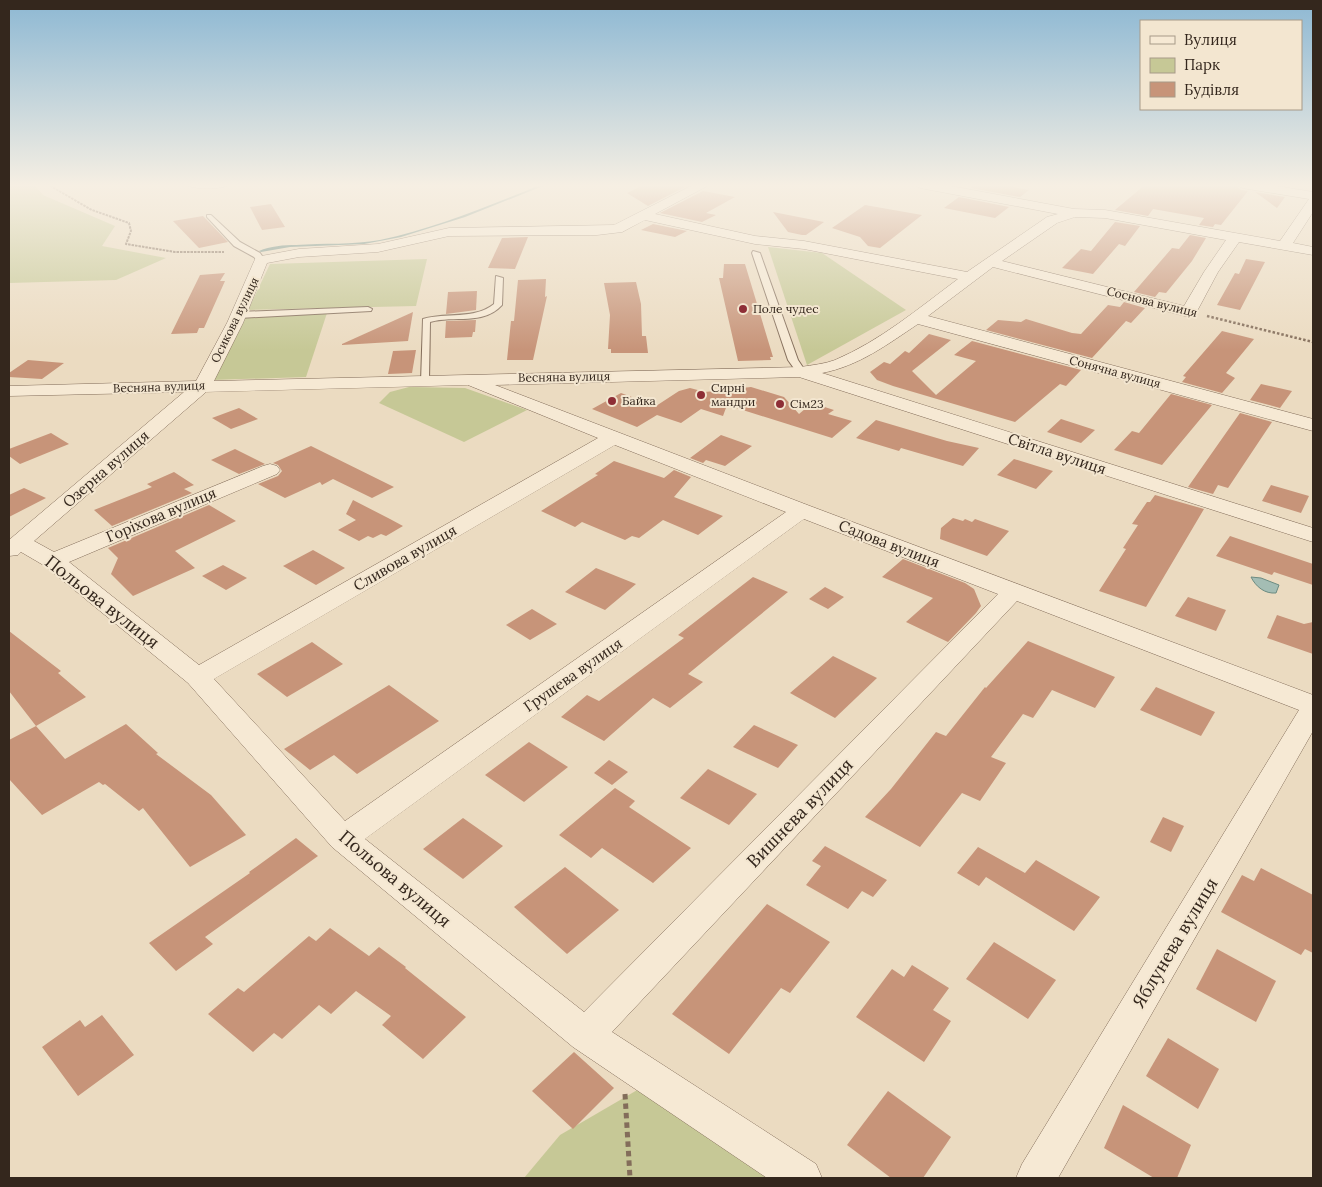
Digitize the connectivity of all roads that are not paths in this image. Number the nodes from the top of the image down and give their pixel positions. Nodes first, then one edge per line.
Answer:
1 (232, 239) edge
2 (416, 239) edge
3 (752, 239) edge
4 (1023, 239) edge
5 (1233, 239) edge
6 (1248, 239) edge
7 (1289, 239) edge
8 (1284, 246) junction
9 (1313, 251) edge
10 (756, 253) dead end
11 (262, 260) junction
12 (990, 262) junction
13 (970, 277) junction
14 (498, 278) dead end
15 (368, 309) dead end
16 (239, 315) junction
17 (916, 318) junction
18 (801, 372) junction
19 (467, 379) junction
20 (424, 380) junction
21 (202, 386) junction
22 (9, 391) edge
23 (1313, 425) edge
24 (612, 438) junction
25 (270, 470) dead end
26 (802, 511) junction
27 (1313, 535) edge
28 (15, 546) edge
29 (52, 561) junction
30 (1013, 592) junction
31 (197, 677) junction
32 (1313, 706) edge
33 (343, 839) junction
34 (586, 1035) junction
35 (802, 1178) edge
36 (1036, 1178) edge

1 - 11 lane
2 - 11 street, Осикова вулиця
3 - 13 street
4 - 12 street, Весняна вулиця
5 - 12 street, Соснова вулиця
6 - 8 street
7 - 8 street
8 - 9 street
10 - 18 lane
11 - 16 street, Осикова вулиця
12 - 13 street, Весняна вулиця
13 - 17 street, Весняна вулиця
14 - 20 lane
15 - 16 lane
16 - 21 street, Осикова вулиця
17 - 18 street, Весняна вулиця
17 - 23 street, Сонячна вулиця
18 - 19 street, Весняна вулиця
18 - 27 street, Світла вулиця
19 - 20 street, Весняна вулиця
19 - 24 street, Садова вулиця
20 - 21 street, Весняна вулиця
21 - 22 street, Весняна вулиця
21 - 28 street, Озерна вулиця
24 - 26 street, Садова вулиця
24 - 31 street, Сливова вулиця
25 - 29 street, Горіхова вулиця
26 - 30 street, Садова вулиця
26 - 33 street, Грушева вулиця
28 - 29 street, Польова вулиця
29 - 31 street, Польова вулиця
30 - 32 street, Садова вулиця
30 - 34 street, Вишнева вулиця
31 - 33 street, Польова вулиця
32 - 36 street, Яблунева вулиця
33 - 34 street, Польова вулиця
34 - 35 street, Польова вулиця

